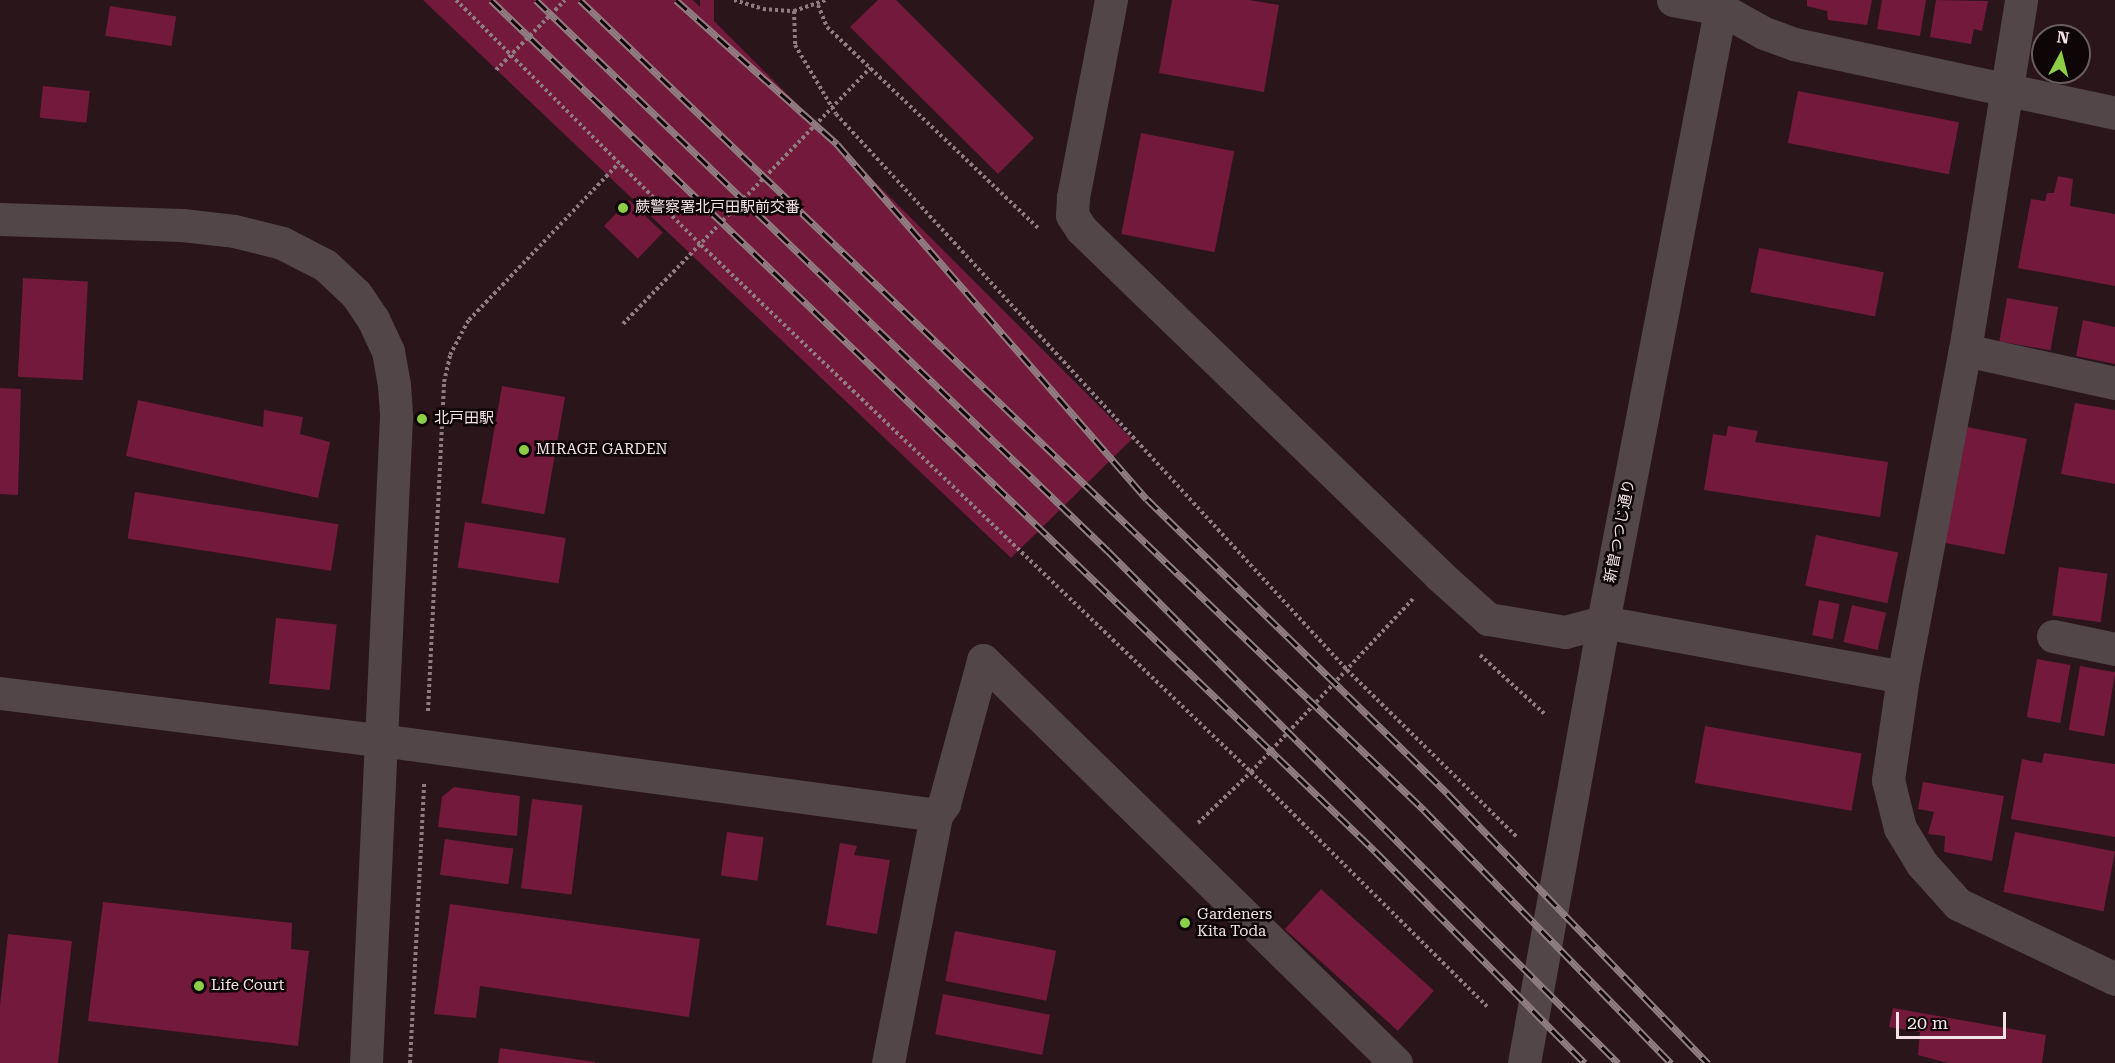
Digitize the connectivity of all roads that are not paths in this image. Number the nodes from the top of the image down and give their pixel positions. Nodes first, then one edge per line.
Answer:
1 (1111, 0) edge
2 (1673, 0) edge
3 (2021, 0) edge
4 (1721, 5) edge
5 (2009, 90) junction
6 (2115, 114) edge
7 (0, 219) edge
8 (1965, 350) junction
9 (2115, 383) edge
10 (1603, 622) junction
11 (2053, 636) dead end
12 (2115, 649) edge
13 (1903, 677) junction
14 (0, 693) edge
15 (380, 740) junction
16 (936, 815) junction
17 (2115, 979) edge
18 (366, 1063) edge
19 (888, 1063) edge
20 (1396, 1063) edge
21 (1524, 1063) edge

1 - 10 street
2 - 4 street
3 - 5 street
4 - 5 street
4 - 10 street, 新曽つつじ通り
5 - 6 street
5 - 8 street
7 - 15 street
8 - 9 street
8 - 13 street
10 - 13 street
10 - 21 street, 新曽つつじ通り
11 - 12 street
13 - 17 street
14 - 15 street
15 - 16 street
15 - 18 street
16 - 19 street
16 - 20 street

